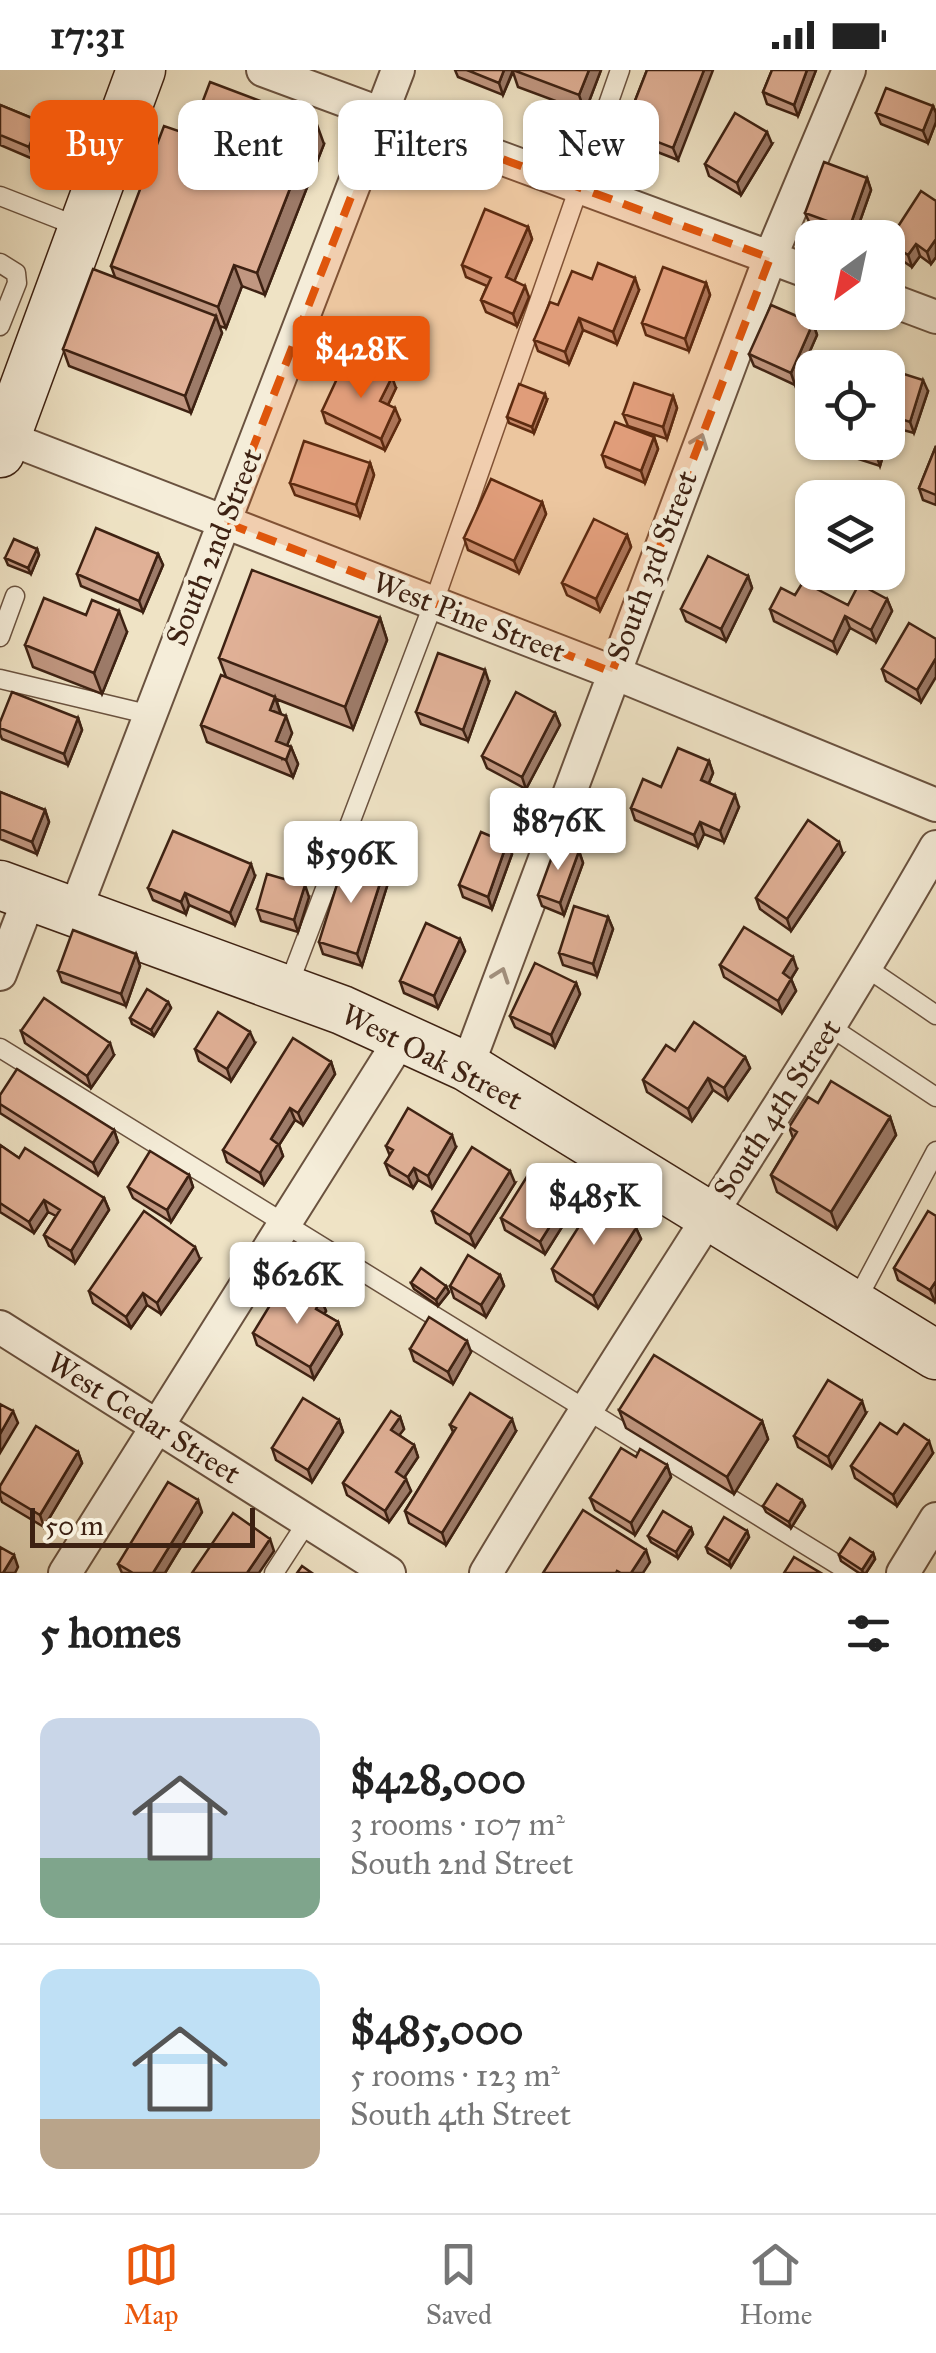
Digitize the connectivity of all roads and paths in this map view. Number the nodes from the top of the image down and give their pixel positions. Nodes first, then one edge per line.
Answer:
1 (141, 70) edge
2 (263, 70) edge
3 (398, 70) edge
4 (620, 70) edge
5 (849, 70) edge
6 (342, 100) edge
7 (387, 100) edge
8 (609, 100) edge
9 (353, 190) edge
10 (581, 190) edge
11 (587, 190) edge
12 (0, 196) edge
13 (83, 228) junction
14 (770, 258) junction
15 (0, 263) edge
16 (795, 267) edge
17 (905, 306) edge
18 (936, 317) edge
19 (0, 326) edge
20 (2, 442) edge
21 (224, 522) junction
22 (15, 596) dead end
23 (434, 602) junction
24 (0, 638) edge
25 (612, 672) junction
26 (0, 678) edge
27 (147, 714) junction
28 (936, 805) edge
29 (936, 846) edge
30 (15, 891) edge
31 (74, 912) junction
32 (867, 968) junction
33 (0, 974) edge
34 (287, 990) junction
35 (936, 1014) edge
36 (832, 1028) junction
37 (402, 1037) junction
38 (0, 1048) edge
39 (468, 1067) junction
40 (936, 1097) edge
41 (936, 1151) edge
42 (708, 1214) junction
43 (286, 1223) junction
44 (854, 1305) junction
45 (0, 1327) edge
46 (936, 1355) edge
47 (585, 1407) junction
48 (158, 1427) junction
49 (936, 1520) edge
50 (308, 1522) junction
51 (65, 1573) edge
52 (274, 1573) edge
53 (388, 1573) edge
54 (486, 1573) edge
55 (851, 1573) edge
56 (903, 1573) edge

1 - 13 main road
2 - 6 street
3 - 7 street, South 2nd Street
4 - 8 lane
5 - 14 street, South 3rd Street
9 - 21 street, South 2nd Street
10 - 23 lane
11 - 14 street
12 - 13 lane
13 - 20 main road
14 - 16 street
25 -> 14 street, South 3rd Street
15 - 19 lane
17 - 18 street
20 - 21 street, West Pine Street
21 - 23 street, West Pine Street
21 - 27 street, South 2nd Street
22 - 24 lane
23 - 25 street, West Pine Street
23 - 34 lane
25 - 28 street, West Pine Street
39 -> 25 street, South 3rd Street
26 - 27 lane
27 - 31 street, South 2nd Street
29 - 32 street, South 4th Street
30 - 31 main road, West Oak Street
30 - 33 street
31 - 34 main road, West Oak Street
32 - 35 lane
32 - 36 street, South 4th Street
34 - 37 main road, West Oak Street
36 - 40 lane
36 - 42 street, South 4th Street
37 - 39 main road, West Oak Street
37 - 43 street
38 - 43 lane
39 - 42 main road, West Oak Street
41 - 44 lane
42 - 44 main road, West Oak Street
42 - 47 street, South 4th Street
43 - 47 lane
43 - 48 street
44 - 46 main road, West Oak Street
45 - 48 street, West Cedar Street
47 - 54 street, South 4th Street
47 - 55 lane
48 - 50 street, West Cedar Street
48 - 51 street
49 - 56 street
50 - 52 lane
50 - 53 street, West Cedar Street

